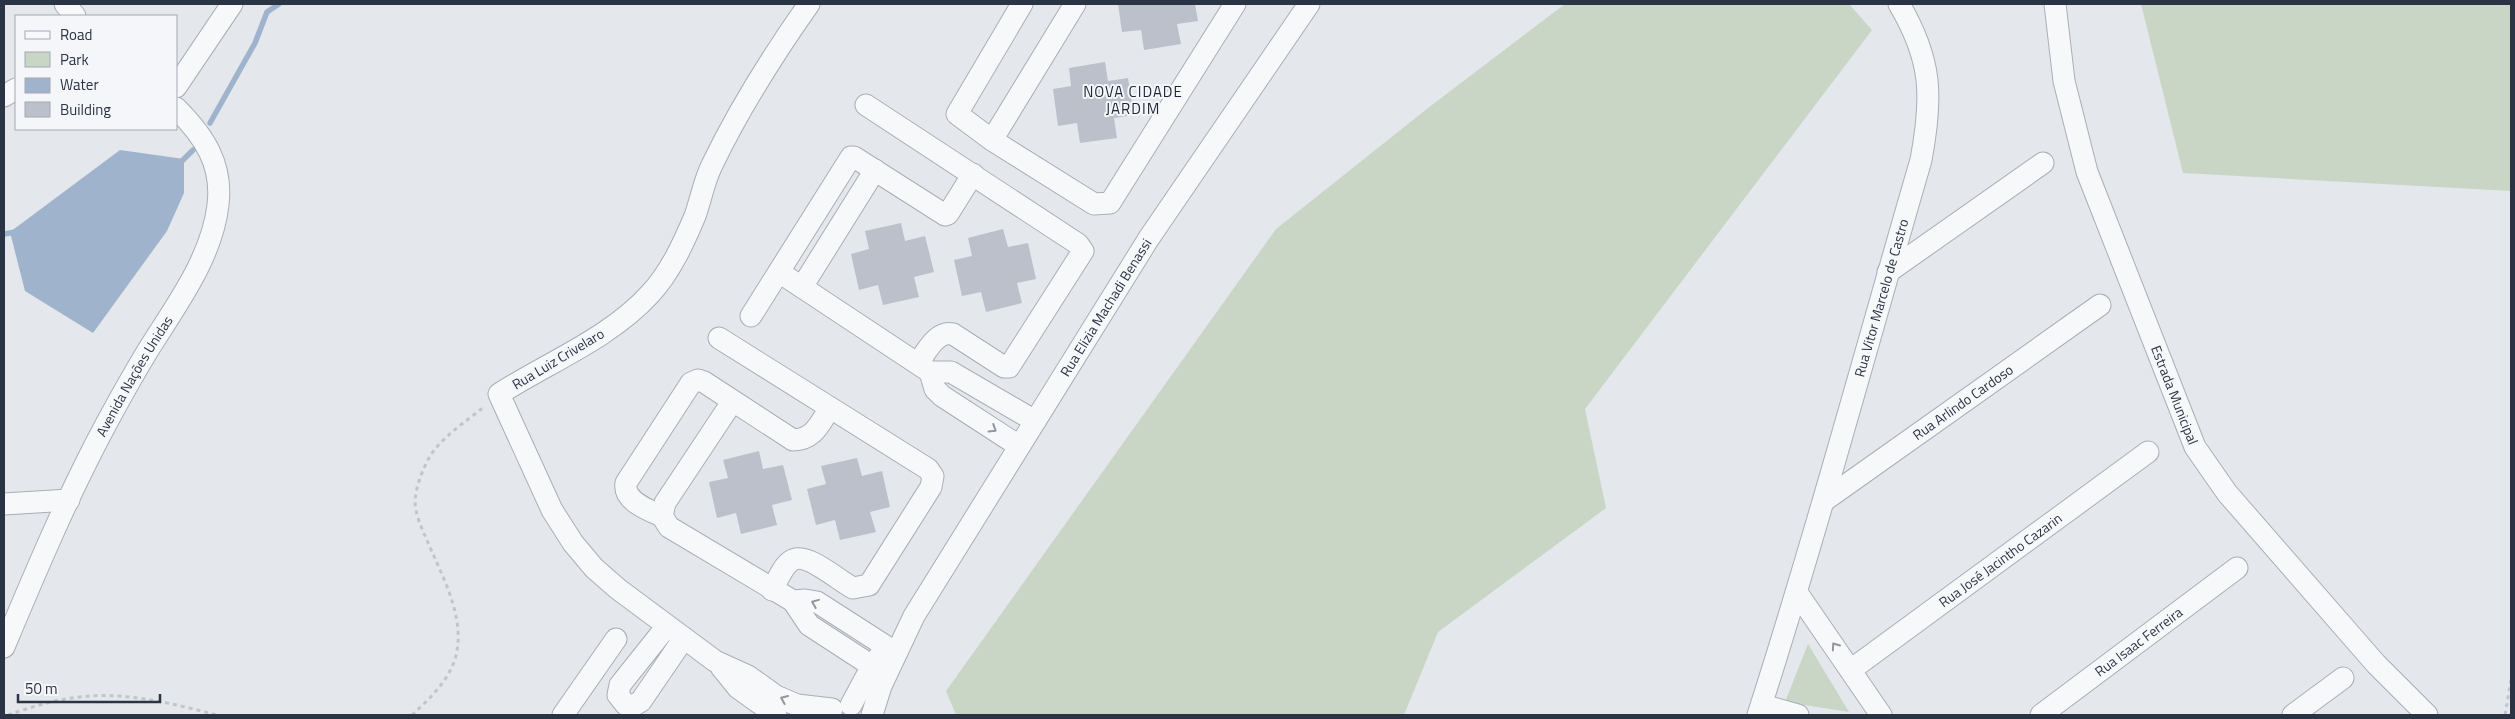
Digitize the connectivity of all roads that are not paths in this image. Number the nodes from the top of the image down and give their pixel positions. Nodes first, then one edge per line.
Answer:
1 (65, 4) edge
2 (232, 4) edge
3 (809, 4) edge
4 (1022, 4) edge
5 (1075, 4) edge
6 (1236, 4) edge
7 (1309, 4) edge
8 (1899, 4) edge
9 (2055, 4) edge
10 (74, 15) edge
11 (178, 84) edge
12 (15, 90) edge
13 (4, 96) edge
14 (866, 105) dead end
15 (178, 110) edge
16 (992, 140) junction
17 (2043, 163) dead end
18 (875, 170) junction
19 (972, 174) junction
20 (779, 272) junction
21 (1888, 272) junction
22 (802, 287) junction
23 (2100, 305) dead end
24 (750, 316) dead end
25 (719, 338) dead end
26 (924, 368) junction
27 (978, 389) junction
28 (732, 402) junction
29 (830, 408) junction
30 (964, 411) junction
31 (1035, 421) junction
32 (1019, 446) junction
33 (2148, 452) dead end
34 (69, 500) junction
35 (1825, 500) junction
36 (4, 504) edge
37 (662, 516) junction
38 (2237, 568) dead end
39 (772, 590) junction
40 (1798, 594) junction
41 (793, 601) junction
42 (914, 616) junction
43 (843, 619) junction
44 (666, 626) junction
45 (684, 638) junction
46 (616, 639) dead end
47 (830, 639) junction
48 (4, 646) edge
49 (887, 647) junction
50 (640, 660) junction
51 (716, 661) junction
52 (872, 666) junction
53 (1852, 669) junction
54 (659, 674) junction
55 (2343, 678) dead end
56 (619, 709) edge
57 (1760, 710) edge
58 (844, 711) edge
59 (563, 715) edge
60 (776, 715) edge
61 (872, 715) edge
62 (1798, 715) edge
63 (1881, 715) edge
64 (2041, 715) edge
65 (2293, 715) edge
66 (2426, 715) edge

1 - 10 street
2 - 11 street
3 - 44 street, Rua Luiz Crivelaro
4 - 16 street
5 - 16 street
6 - 16 street
7 - 31 street, Rua Elizia Machadi Benassi
8 - 21 street, Rua Vitor Marcelo de Castro
9 - 66 street, Estrada Municipal
12 - 13 street
14 - 19 street
15 - 34 street, Avenida Nações Unidas
17 - 21 street
18 - 19 street
18 - 20 street
18 - 22 street
19 - 26 street
20 - 22 street
20 - 24 street
21 - 35 street, Rua Vitor Marcelo de Castro
22 - 26 street
23 - 35 street, Rua Arlindo Cardoso
25 - 29 street
26 - 27 street
26 - 30 street
27 - 30 street
27 - 31 street
28 - 29 street
28 - 37 street
28 - 37 street
29 - 39 street
30 -> 32 street
31 - 32 street, Rua Elizia Machadi Benassi
32 - 42 street, Rua Elizia Machadi Benassi
33 - 53 street, Rua José Jacintho Cazarin
34 - 36 street
34 - 48 street, Avenida Nações Unidas
35 - 40 street, Rua Vitor Marcelo de Castro
37 - 39 street
38 - 64 street, Rua Isaac Ferreira
39 - 41 street
53 -> 40 street
40 - 57 street, Rua Vitor Marcelo de Castro
43 -> 41 street
41 - 47 street
42 - 49 street, Rua Elizia Machadi Benassi
42 - 61 street, Rua Elizia Machadi Benassi
43 - 47 street
43 - 49 street
44 - 45 street
44 - 50 street
45 - 51 street
45 - 54 street
46 - 59 street
47 - 52 street
49 - 52 street, Rua Elizia Machadi Benassi
50 - 54 street
50 - 56 street
58 -> 51 street
51 - 60 street
52 - 58 street, Rua Elizia Machadi Benassi
53 - 63 street
54 - 56 street
55 - 65 street
57 - 62 street

